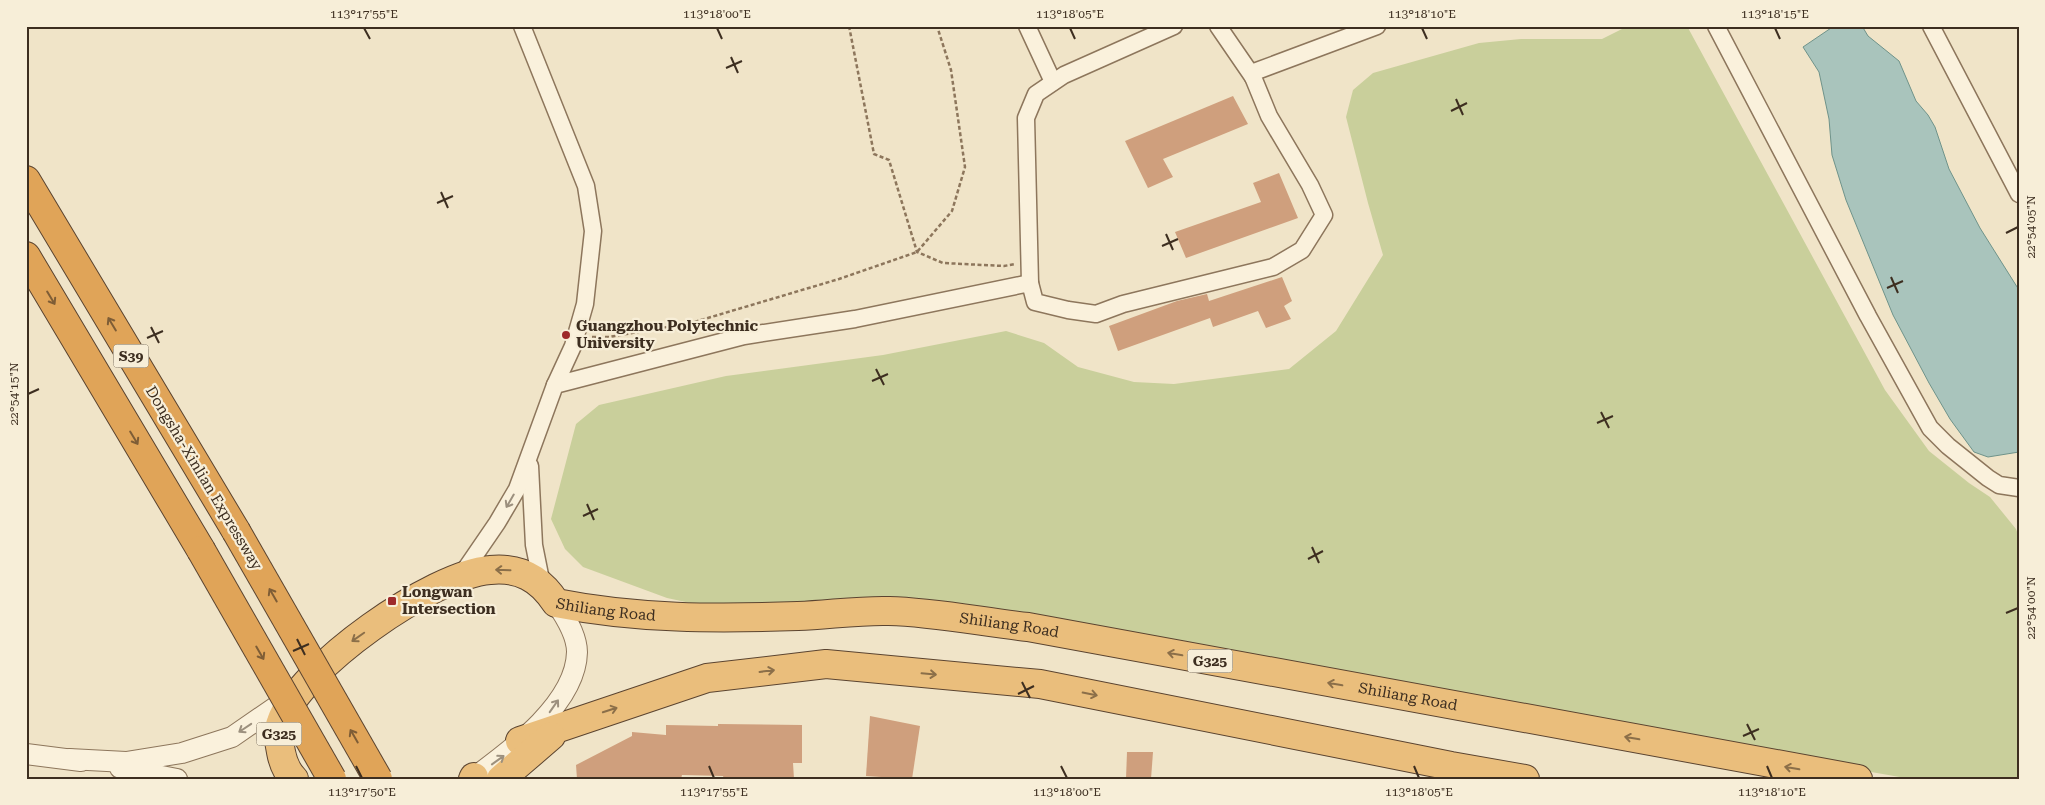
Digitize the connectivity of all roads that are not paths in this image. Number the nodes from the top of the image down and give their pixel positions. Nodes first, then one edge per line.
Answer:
1 (522, 26) edge
2 (1027, 26) edge
3 (1174, 26) edge
4 (1218, 26) edge
5 (1377, 26) edge
6 (1716, 26) edge
7 (1931, 26) edge
8 (1253, 77) junction
9 (1053, 82) junction
10 (26, 180) edge
11 (2019, 194) edge
12 (26, 256) edge
13 (1030, 283) junction
14 (555, 385) junction
15 (530, 456) junction
16 (2019, 488) edge
17 (460, 577) junction
18 (549, 594) junction
19 (300, 691) junction
20 (564, 725) junction
21 (520, 741) junction
22 (26, 754) edge
23 (69, 759) junction
24 (473, 778) edge
25 (177, 779) edge
26 (294, 779) edge
27 (332, 779) edge
28 (378, 779) edge
29 (501, 779) edge
30 (1525, 779) edge
31 (1858, 779) edge

1 - 14 street
2 - 9 street
3 - 9 street
4 - 8 street
5 - 8 street
6 - 16 street
7 - 11 street
8 - 13 street
9 - 13 street
28 -> 10 highway, Dongsha-Xinlian Expressway / S39, bridge
12 -> 27 highway, S39, bridge
13 - 14 street
14 - 15 street
15 -> 17 street
15 - 18 street
18 -> 17 highway, Shiliang Road / G325
17 -> 19 highway, Shiliang Road / G325
21 -> 18 street
31 -> 18 highway, Shiliang Road / G325
19 -> 23 street
19 - 26 highway, Shiliang Road / G325
20 - 21 highway
20 - 29 highway
20 -> 30 highway
24 -> 21 street
22 - 23 street
23 - 25 street

